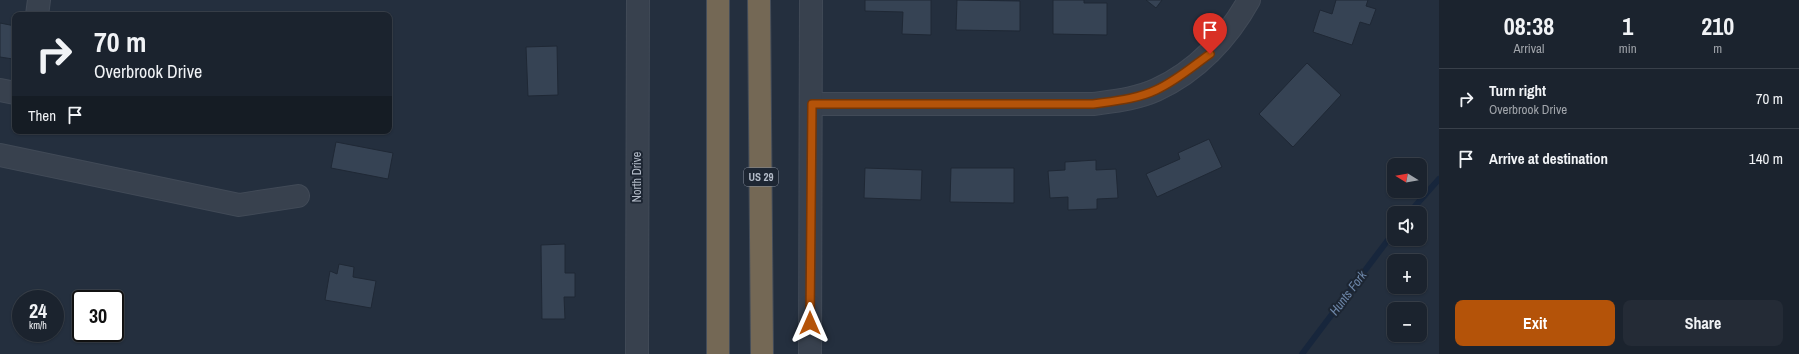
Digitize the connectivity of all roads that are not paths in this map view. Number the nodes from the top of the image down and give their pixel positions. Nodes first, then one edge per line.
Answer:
1 (40, 0) edge
2 (638, 0) edge
3 (718, 0) edge
4 (760, 0) edge
5 (811, 0) edge
6 (1249, 0) edge
7 (38, 12) edge
8 (0, 90) edge
9 (12, 92) edge
10 (812, 104) junction
11 (0, 155) edge
12 (298, 196) dead end
13 (637, 354) edge
14 (718, 354) edge
15 (762, 354) edge
16 (810, 354) edge

1 - 7 street
2 - 13 street, North Drive
3 - 14 highway
4 - 15 highway, US 29
5 - 10 street
6 - 10 street
8 - 9 street
10 - 16 street
11 - 12 street

